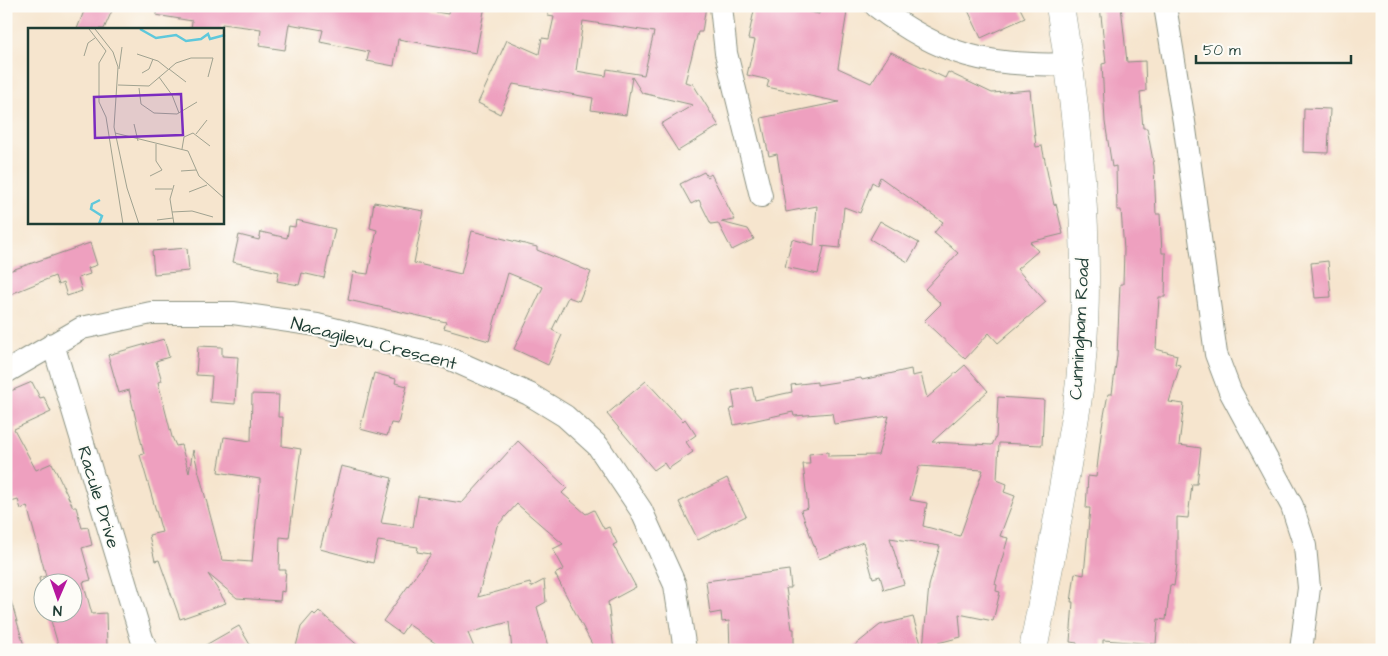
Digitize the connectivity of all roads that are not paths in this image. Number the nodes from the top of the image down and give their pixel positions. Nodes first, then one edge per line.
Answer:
1 (721, 6) edge
2 (876, 6) edge
3 (1060, 6) edge
4 (1165, 6) edge
5 (1069, 64) junction
6 (761, 196) dead end
7 (54, 344) junction
8 (6, 372) edge
9 (147, 650) edge
10 (685, 650) edge
11 (1033, 650) edge
12 (1301, 650) edge

1 - 6 street
2 - 5 street
3 - 5 main road, Cunningham Road
4 - 12 street
5 - 11 main road, Cunningham Road
7 - 8 street, Nacagilevu Crescent
7 - 9 street, Racule Drive
7 - 10 street, Nacagilevu Crescent

